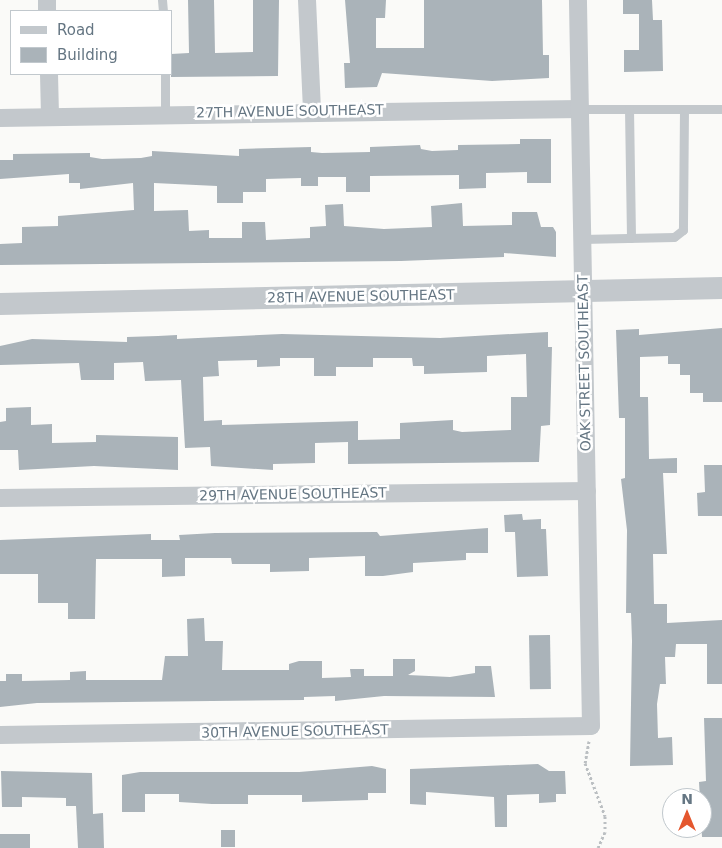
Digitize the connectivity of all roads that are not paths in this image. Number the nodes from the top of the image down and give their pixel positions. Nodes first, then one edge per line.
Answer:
1 (307, 0) edge
2 (578, 0) edge
3 (49, 75) edge
4 (165, 75) edge
5 (580, 109) junction
6 (629, 109) junction
7 (722, 109) edge
8 (312, 110) junction
9 (684, 110) junction
10 (165, 114) junction
11 (50, 116) junction
12 (0, 118) edge
13 (631, 238) junction
14 (582, 239) junction
15 (722, 288) edge
16 (583, 292) junction
17 (0, 304) edge
18 (587, 491) junction
19 (0, 498) edge
20 (591, 726) joint
21 (0, 735) edge

1 - 8 street
2 - 5 street, OAK STREET SOUTHEAST
3 - 11 street
4 - 10 lane
5 - 6 lane
5 - 8 street, 27TH AVENUE SOUTHEAST
5 - 14 street, OAK STREET SOUTHEAST
6 - 9 lane
6 - 13 lane
7 - 9 lane
8 - 10 street, 27TH AVENUE SOUTHEAST
9 - 13 lane
10 - 11 street, 27TH AVENUE SOUTHEAST
11 - 12 street, 27TH AVENUE SOUTHEAST
13 - 14 lane
14 - 16 street, OAK STREET SOUTHEAST
15 - 16 street, 28TH AVENUE SOUTHEAST
16 - 17 street, 28TH AVENUE SOUTHEAST
16 - 18 street, OAK STREET SOUTHEAST
18 - 19 street, 29TH AVENUE SOUTHEAST
18 - 20 street, OAK STREET SOUTHEAST
20 - 21 street, 30TH AVENUE SOUTHEAST

